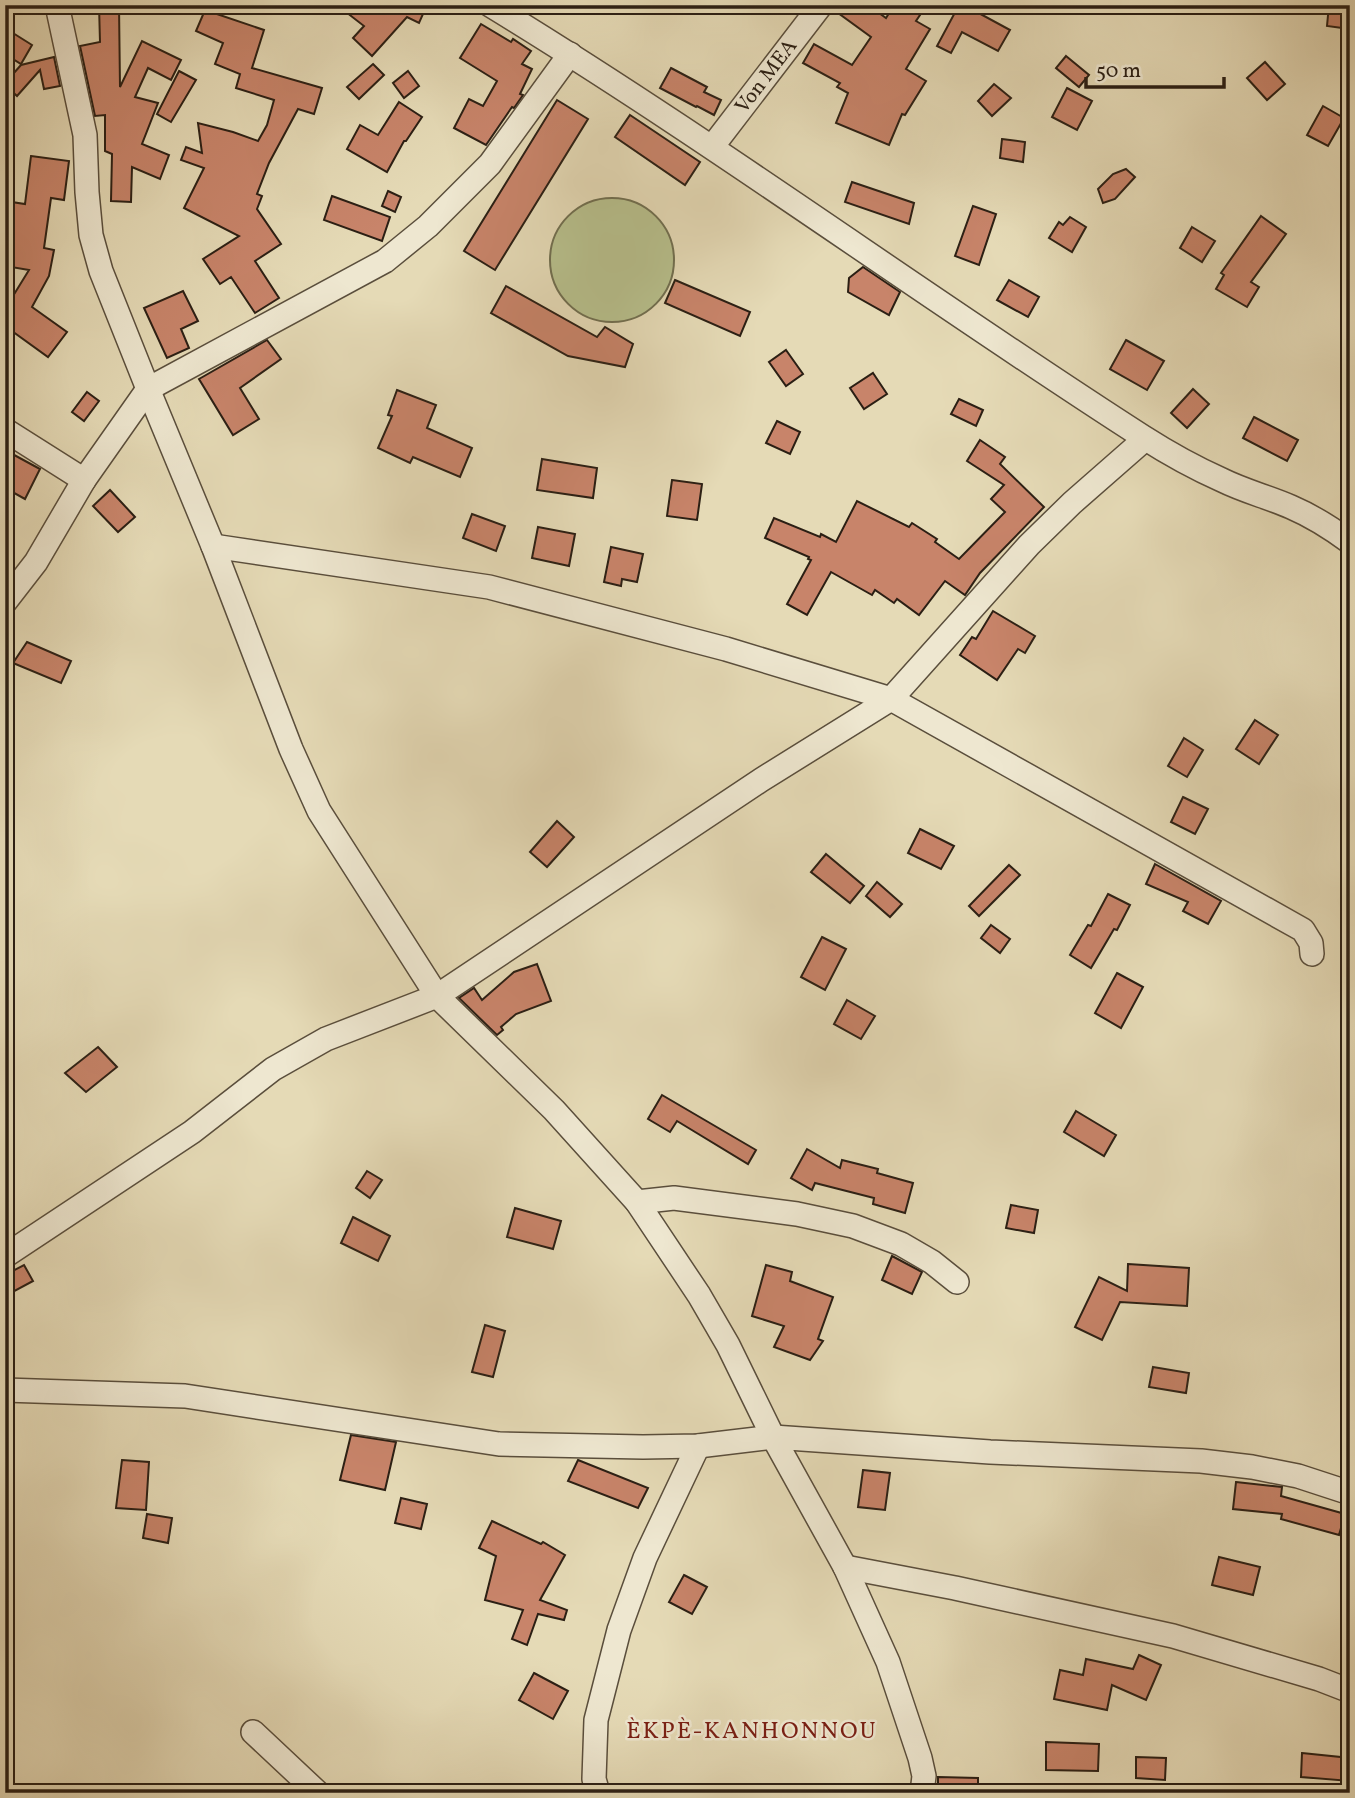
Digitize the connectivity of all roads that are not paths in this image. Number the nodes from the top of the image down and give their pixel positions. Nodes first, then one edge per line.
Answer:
1 (57, 5) edge
2 (490, 5) edge
3 (821, 5) edge
4 (570, 54) junction
5 (712, 147) junction
6 (148, 389) junction
7 (5, 430) edge
8 (1145, 439) junction
9 (84, 480) junction
10 (1350, 542) edge
11 (214, 545) junction
12 (5, 602) edge
13 (891, 699) junction
14 (1312, 954) dead end
15 (437, 996) junction
16 (637, 1202) junction
17 (5, 1256) edge
18 (957, 1282) dead end
19 (5, 1390) edge
20 (774, 1437) junction
21 (698, 1446) junction
22 (1350, 1493) edge
23 (845, 1567) junction
24 (1350, 1691) edge
25 (253, 1732) dead end
26 (318, 1793) edge
27 (598, 1793) edge
28 (922, 1793) edge

1 - 6 street
2 - 4 street
3 - 5 street, Von MEA
4 - 5 street
4 - 6 street
5 - 8 street
6 - 9 street
6 - 11 street
7 - 9 street
8 - 10 street
8 - 13 street
9 - 12 street
11 - 13 street
11 - 15 street
13 - 14 street
13 - 15 street
15 - 16 street
15 - 17 street
16 - 18 street
16 - 20 street
19 - 21 street
20 - 21 street
20 - 22 street
20 - 23 street
21 - 27 street
23 - 24 street
23 - 28 street
25 - 26 street

